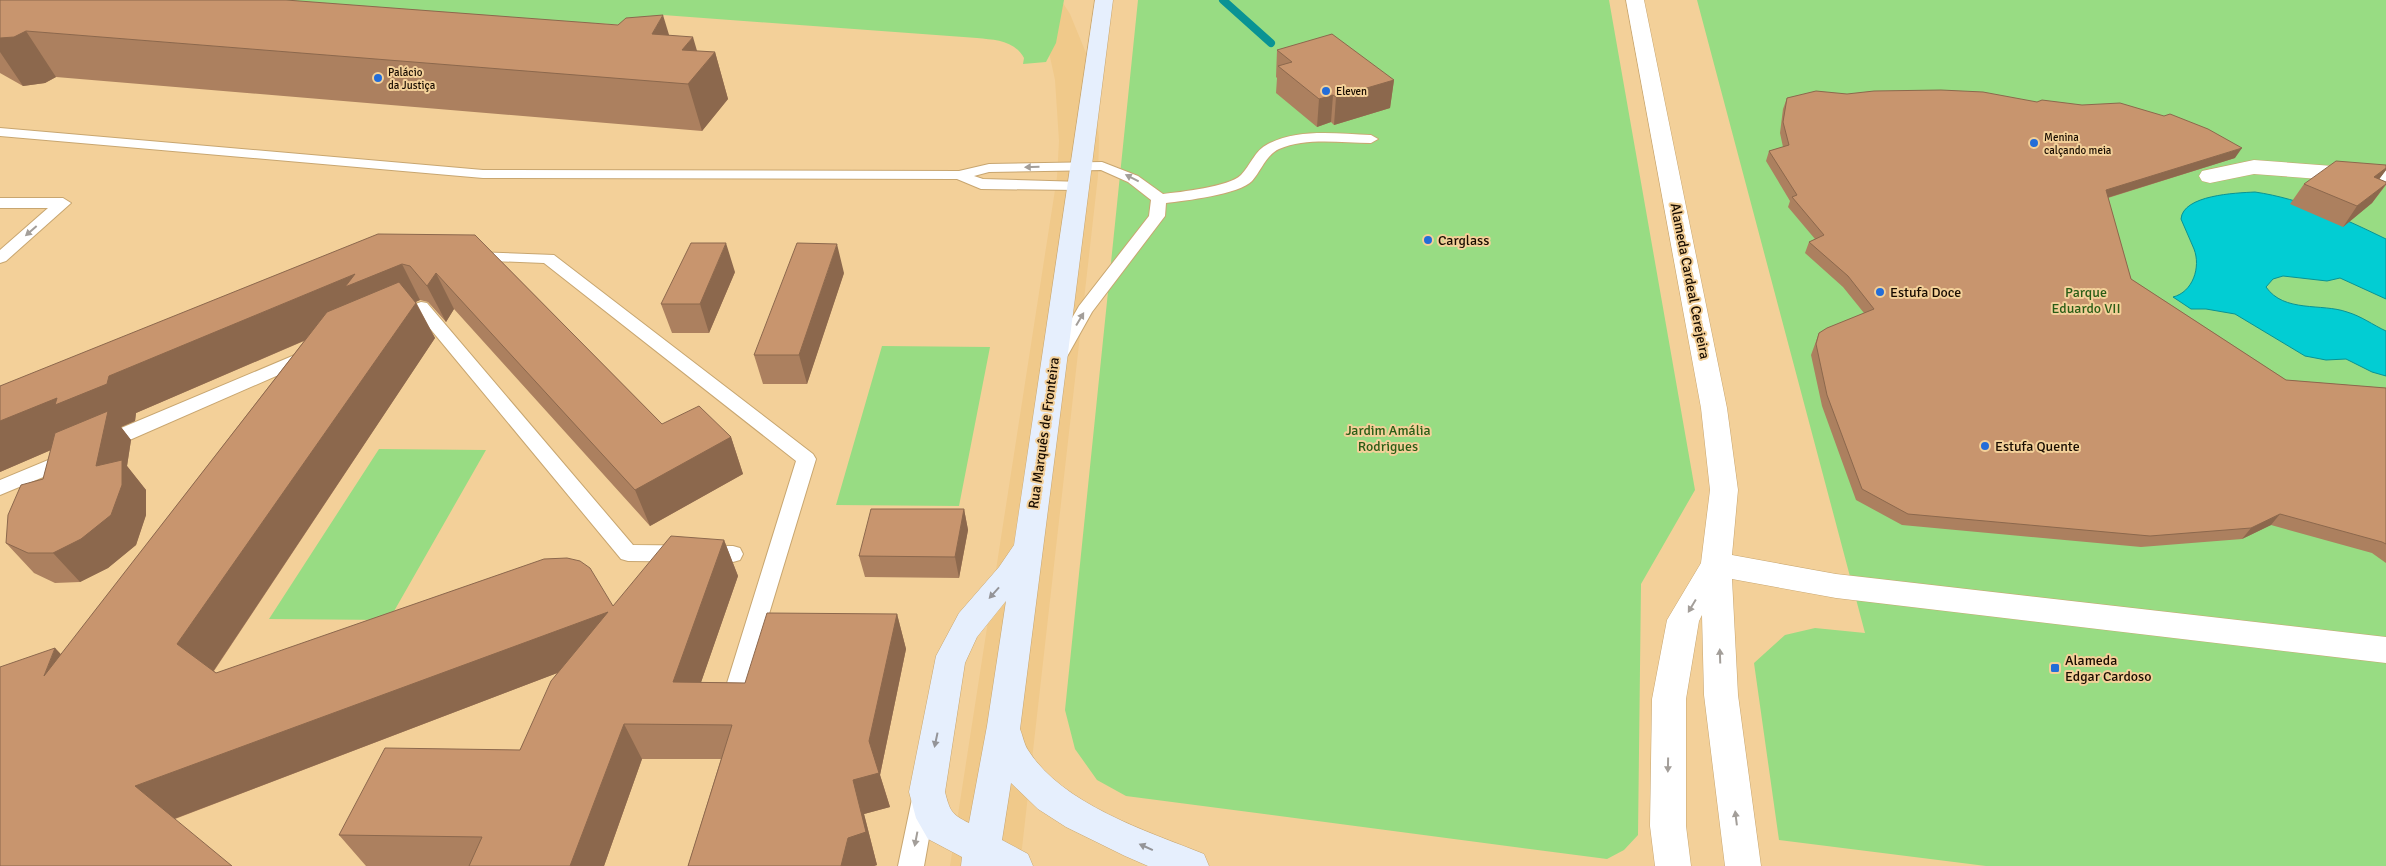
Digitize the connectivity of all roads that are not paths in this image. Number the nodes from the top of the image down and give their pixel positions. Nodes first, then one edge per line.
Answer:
1 (1104, 0) edge
2 (1635, 0) edge
3 (0, 132) edge
4 (1370, 139) dead end
5 (1079, 176) junction
6 (2210, 176) dead end
7 (2386, 178) edge
8 (1159, 200) junction
9 (0, 203) edge
10 (459, 257) edge
11 (0, 258) edge
12 (377, 325) edge
13 (325, 348) edge
14 (290, 363) junction
15 (1052, 378) junction
16 (268, 395) edge
17 (0, 488) edge
18 (1030, 538) junction
19 (733, 554) dead end
20 (1716, 564) junction
21 (2386, 650) edge
22 (734, 696) edge
23 (1004, 726) junction
24 (928, 778) junction
25 (979, 857) edge
26 (911, 866) edge
27 (1015, 866) edge
28 (1190, 866) edge
29 (1673, 866) edge
30 (1743, 866) edge

1 - 5 main road, Rua Marquês de Fronteira
2 - 20 street, Alameda Cardeal Cerejeira
3 - 5 lane
4 - 8 lane
8 -> 5 lane
5 - 15 main road, Rua Marquês de Fronteira
6 - 7 street
15 -> 8 lane
9 -> 11 lane
10 - 22 lane
12 - 19 lane
13 - 14 lane
14 - 16 lane
14 - 17 lane
15 - 18 main road, Rua Marquês de Fronteira
18 - 23 main road, Rua Marquês de Fronteira
18 -> 24 main road
20 - 21 street
20 -> 29 street
30 -> 20 street, Alameda Cardeal Cerejeira
23 - 25 main road, Rua Marquês de Fronteira
28 -> 23 main road
24 - 25 main road
24 -> 26 lane
25 - 27 main road

